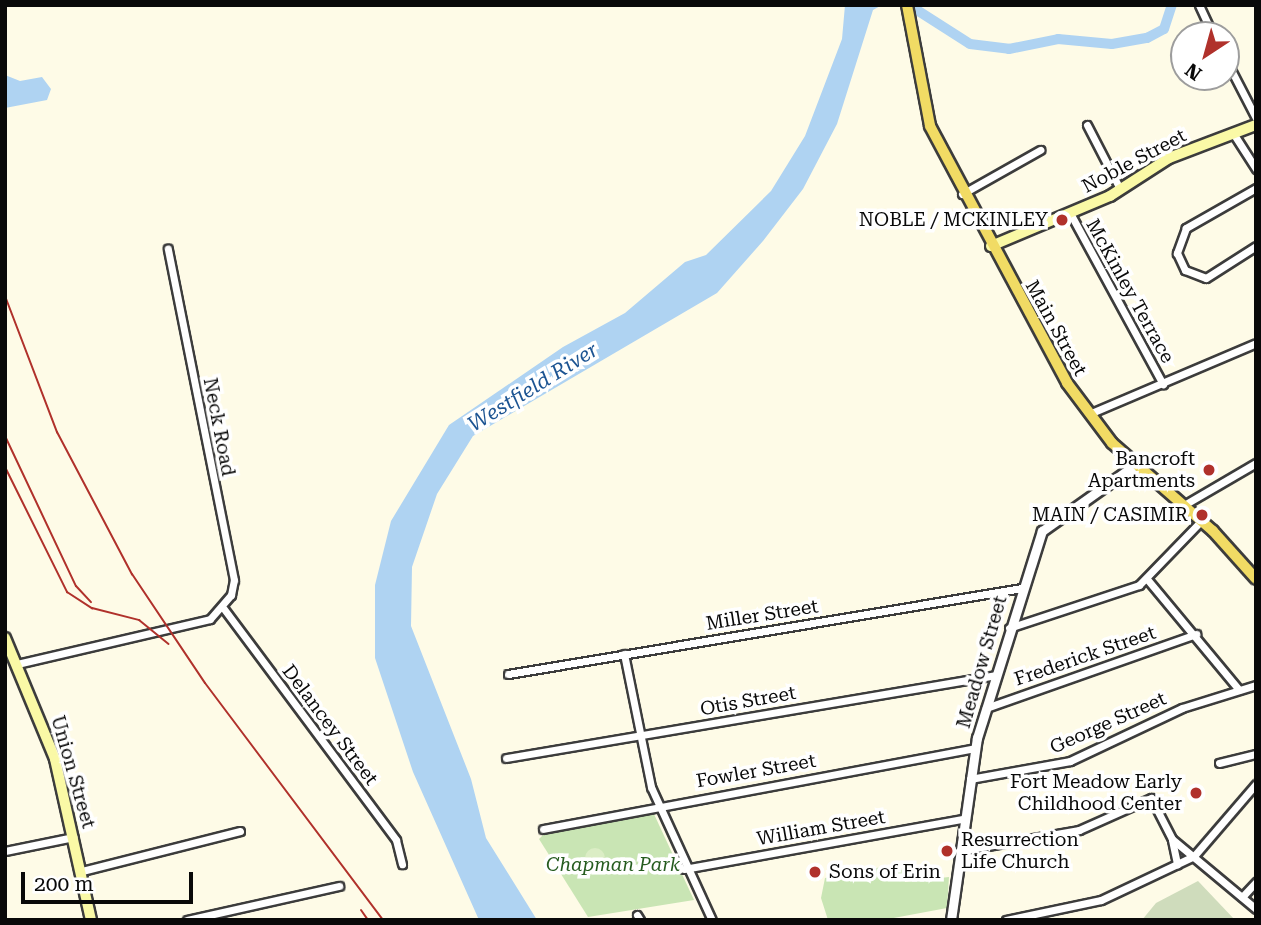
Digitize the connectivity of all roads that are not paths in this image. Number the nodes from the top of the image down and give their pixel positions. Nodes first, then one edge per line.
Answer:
1 (907, 5) edge
2 (1199, 5) edge
3 (1206, 21) edge
4 (1240, 87) edge
5 (1256, 118) edge
6 (1087, 125) dead end
7 (1256, 125) edge
8 (1233, 133) junction
9 (1040, 150) dead end
10 (1256, 169) edge
11 (1256, 188) edge
12 (1120, 189) junction
13 (962, 194) junction
14 (1070, 213) junction
15 (991, 246) junction
16 (1256, 246) edge
17 (167, 249) dead end
18 (1256, 343) edge
19 (1163, 384) junction
20 (1088, 415) junction
21 (1256, 463) edge
22 (1135, 465) junction
23 (1184, 505) junction
24 (1202, 520) junction
25 (1147, 579) junction
26 (1256, 579) edge
27 (1022, 588) junction
28 (224, 609) junction
29 (1009, 628) junction
30 (1196, 634) junction
31 (5, 638) edge
32 (624, 654) junction
33 (17, 664) junction
34 (508, 674) dead end
35 (996, 675) junction
36 (1256, 685) edge
37 (1239, 690) junction
38 (986, 708) junction
39 (637, 736) junction
40 (975, 748) junction
41 (1256, 754) edge
42 (506, 758) dead end
43 (1219, 763) dead end
44 (970, 779) junction
45 (1256, 784) edge
46 (657, 806) junction
47 (963, 819) junction
48 (543, 829) dead end
49 (240, 831) dead end
50 (74, 837) junction
51 (1172, 839) junction
52 (958, 851) junction
53 (5, 852) edge
54 (1194, 856) junction
55 (402, 864) dead end
56 (1177, 864) junction
57 (684, 869) junction
58 (82, 871) junction
59 (1256, 882) edge
60 (339, 886) dead end
61 (1242, 897) junction
62 (1256, 909) edge
63 (1050, 916) edge
64 (91, 920) edge
65 (187, 920) edge
66 (712, 920) edge
67 (951, 920) edge
68 (1006, 920) edge

1 - 13 main road, Main Street
2 - 3 street
4 - 5 street
6 - 12 street
7 - 8 main road, Noble Street
8 - 10 street
8 - 12 main road, Noble Street
9 - 13 street
11 - 16 street
12 - 14 main road, Noble Street
13 - 15 main road, Main Street
14 - 15 main road, Noble Street
14 - 19 street, McKinley Terrace
15 - 20 main road, Main Street
17 - 28 street, Neck Road
18 - 19 street
19 - 20 street
20 - 22 main road, Main Street
21 - 23 street
22 - 23 main road, Main Street
22 - 27 street, Meadow Street
23 - 24 main road, Main Street
24 - 25 street
24 - 26 main road, Main Street
25 - 29 street
25 - 30 street
27 - 29 street, Meadow Street
27 - 32 street, Miller Street
28 - 33 street
28 - 55 street, Delancey Street
29 - 35 street, Meadow Street
30 - 37 street
30 - 38 street, Frederick Street
31 - 33 main road, Union Street
32 - 34 street, Miller Street
32 - 39 street
33 - 50 main road, Union Street
35 - 38 street, Meadow Street
35 - 39 street, Otis Street
36 - 37 street, George Street
37 - 44 street, George Street
38 - 40 street, Meadow Street
39 - 42 street, Otis Street
39 - 46 street
40 - 44 street, Meadow Street
40 - 46 street, Fowler Street
41 - 43 street
44 - 47 street, Meadow Street
45 - 54 street
46 - 48 street, Fowler Street
46 - 57 street
47 - 52 street, Meadow Street
47 - 57 street, William Street
49 - 58 street
50 - 53 street
50 - 58 main road, Union Street
51 - 52 street
51 - 54 street
51 - 56 street
52 - 67 street, Meadow Street
54 - 56 street
54 - 61 street
56 - 63 street
57 - 66 street
58 - 64 main road, Union Street
59 - 61 street
60 - 65 street
61 - 62 street
63 - 68 street

